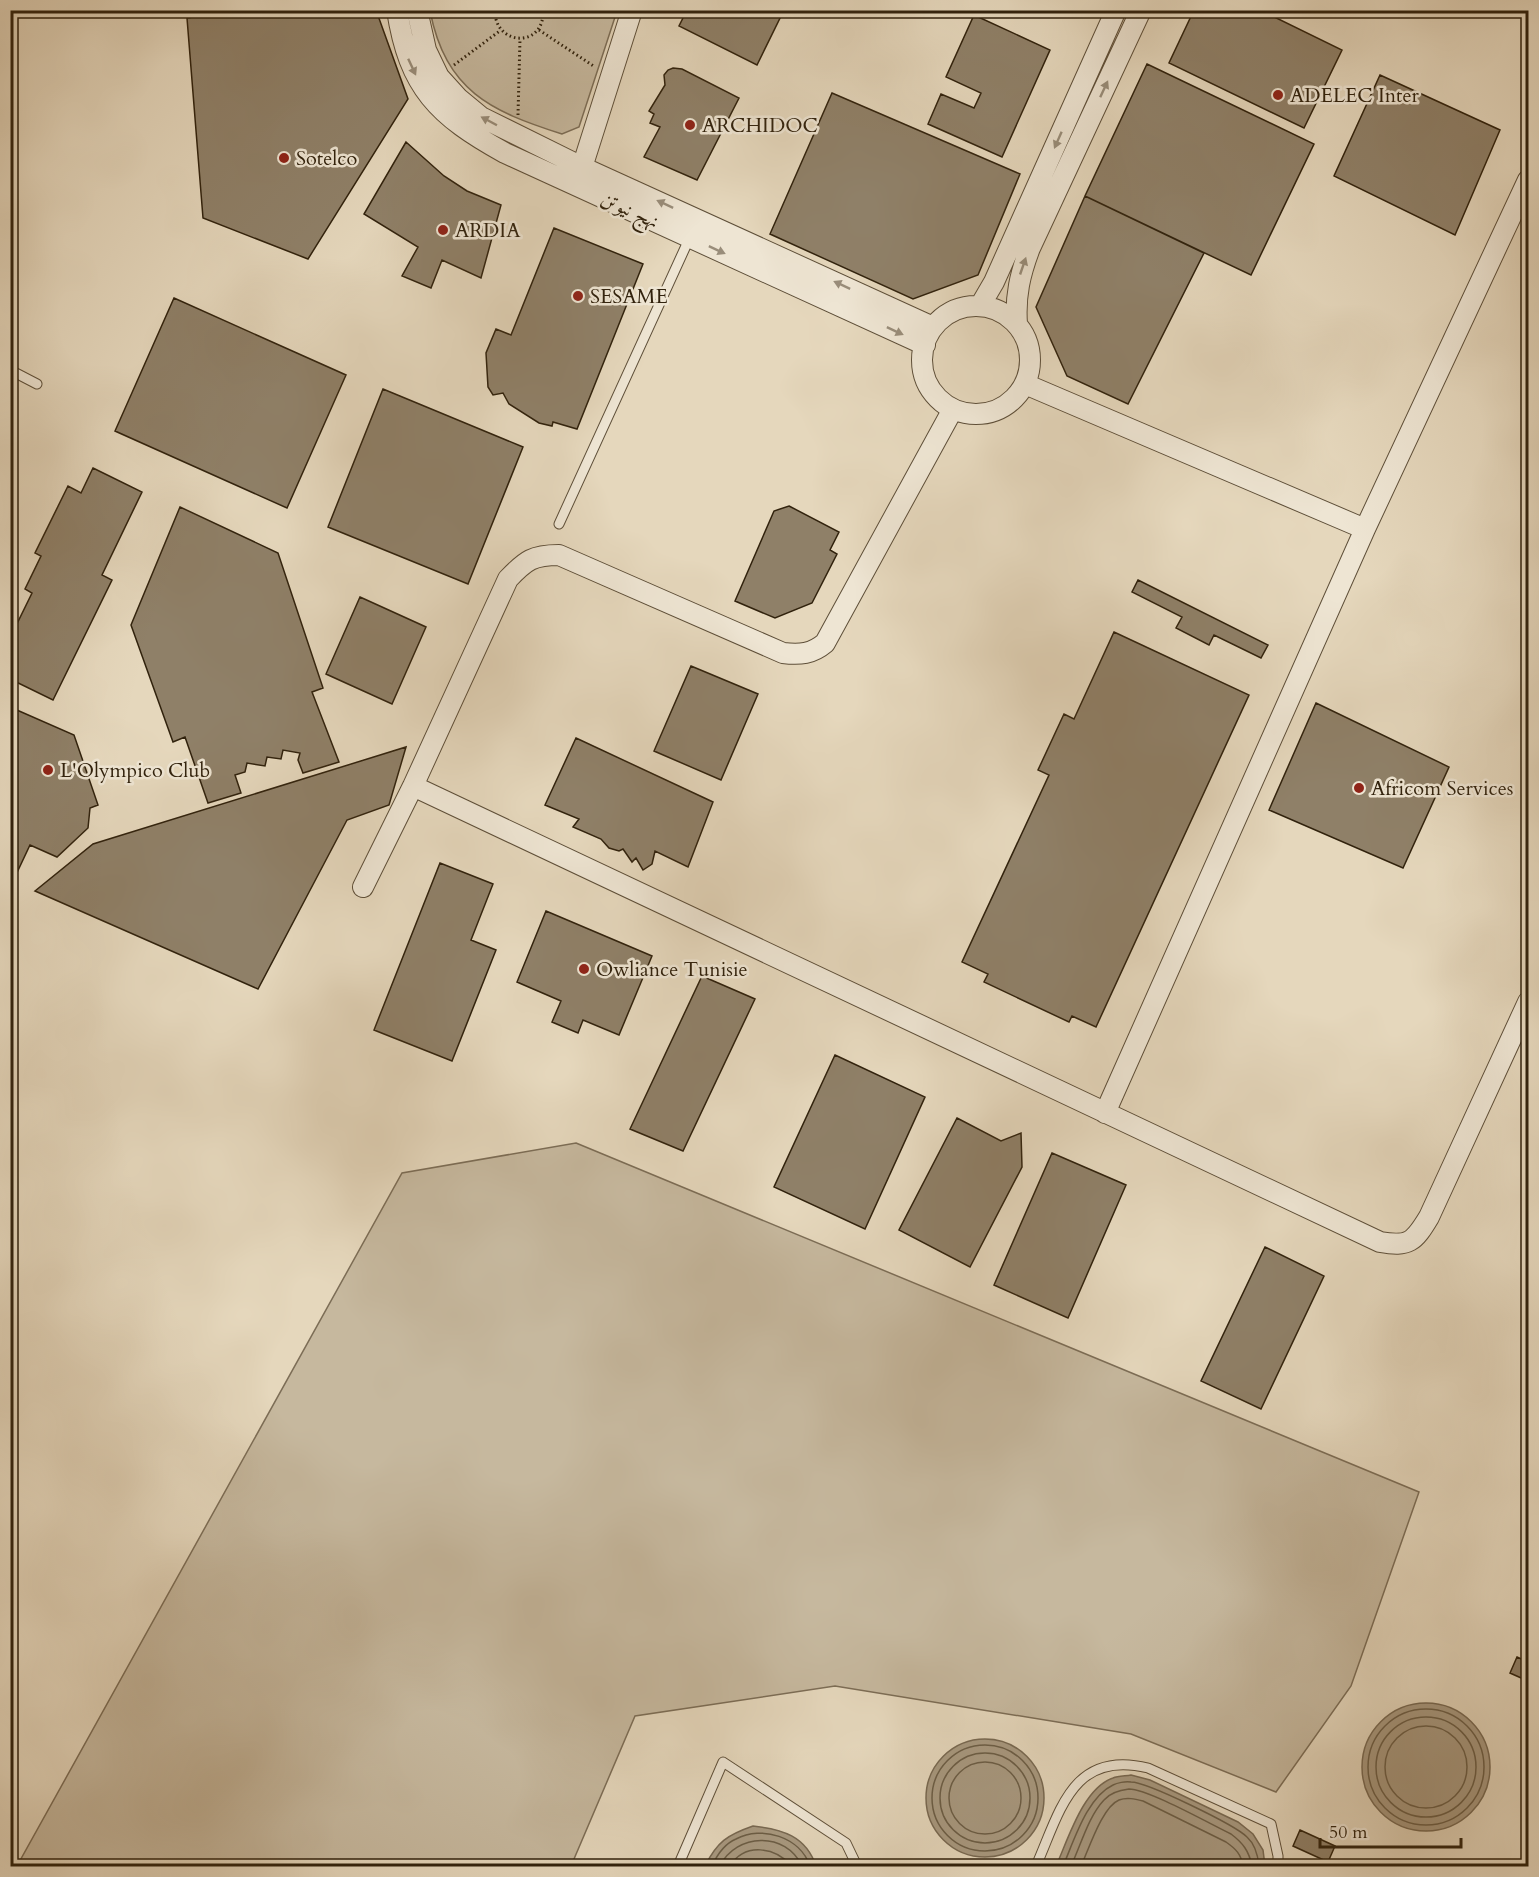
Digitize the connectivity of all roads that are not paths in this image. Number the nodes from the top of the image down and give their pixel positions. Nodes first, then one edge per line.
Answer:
1 (397, 10) edge
2 (417, 10) edge
3 (632, 10) edge
4 (1116, 10) edge
5 (1141, 10) edge
6 (439, 87) junction
7 (582, 166) junction
8 (1528, 180) edge
9 (576, 186) junction
10 (690, 237) junction
11 (980, 306) junction
12 (1017, 324) junction
13 (929, 336) junction
14 (10, 370) edge
15 (37, 384) dead end
16 (1025, 384) junction
17 (953, 409) junction
18 (559, 524) dead end
19 (1365, 529) junction
20 (413, 786) junction
21 (363, 887) dead end
22 (1528, 1002) edge
23 (1105, 1113) junction
24 (678, 1866) edge
25 (857, 1866) edge
26 (1036, 1866) edge
27 (1278, 1866) edge

1 -> 6 street, نهج نيوتن
2 - 6 street, نهج نيوتن
3 - 7 street
4 -> 11 street
12 -> 5 street
7 -> 6 street, نهج نيوتن
6 - 9 street, نهج نيوتن
7 - 9 street
13 -> 7 street, نهج نيوتن
8 - 19 street
9 - 10 street, نهج نيوتن
10 -> 13 street, نهج نيوتن
10 - 18 lane
11 - 12 street
11 - 13 street
12 - 16 street
13 - 17 street
14 - 15 lane
16 - 17 street
16 - 19 street
17 - 20 street
19 - 23 street
20 - 21 street
20 - 23 street
22 - 23 street
24 - 25 lane
26 - 27 lane

